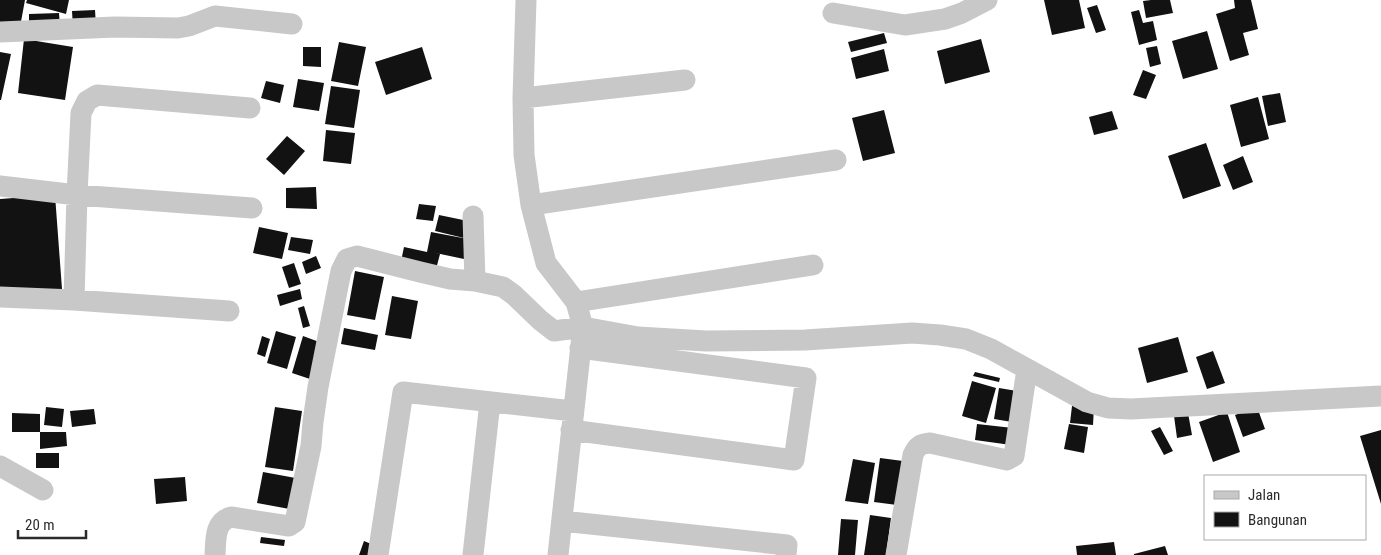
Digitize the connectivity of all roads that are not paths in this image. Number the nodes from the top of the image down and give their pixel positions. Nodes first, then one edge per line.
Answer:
1 (527, 0) edge
2 (987, 0) edge
3 (833, 13) dead end
4 (292, 24) dead end
5 (0, 32) edge
6 (685, 80) dead end
7 (523, 98) junction
8 (250, 108) dead end
9 (836, 160) dead end
10 (0, 186) edge
11 (77, 195) junction
12 (531, 205) junction
13 (252, 208) dead end
14 (474, 216) dead end
15 (813, 265) dead end
16 (476, 281) junction
17 (0, 297) edge
18 (74, 300) junction
19 (576, 302) junction
20 (229, 311) dead end
21 (581, 338) junction
22 (1026, 369) junction
23 (1381, 396) edge
24 (490, 402) junction
25 (572, 421) junction
26 (0, 466) edge
27 (44, 490) dead end
28 (562, 521) junction
29 (215, 555) edge
30 (378, 555) edge
31 (473, 555) edge
32 (558, 555) edge
33 (786, 555) edge
34 (896, 555) edge

1 - 7 street
2 - 3 street
4 - 5 street
6 - 7 street
7 - 12 street
8 - 11 street
9 - 12 street
10 - 11 street
11 - 13 street
11 - 18 street
12 - 19 street
14 - 16 street
15 - 19 street
16 - 21 street
16 - 29 street
17 - 18 street
18 - 20 street
19 - 21 street
21 - 22 street
21 - 25 street
21 - 25 street
22 - 23 street
22 - 34 street
24 - 25 street
24 - 30 street
24 - 31 street
25 - 28 street
26 - 27 street
28 - 32 street
28 - 33 street

